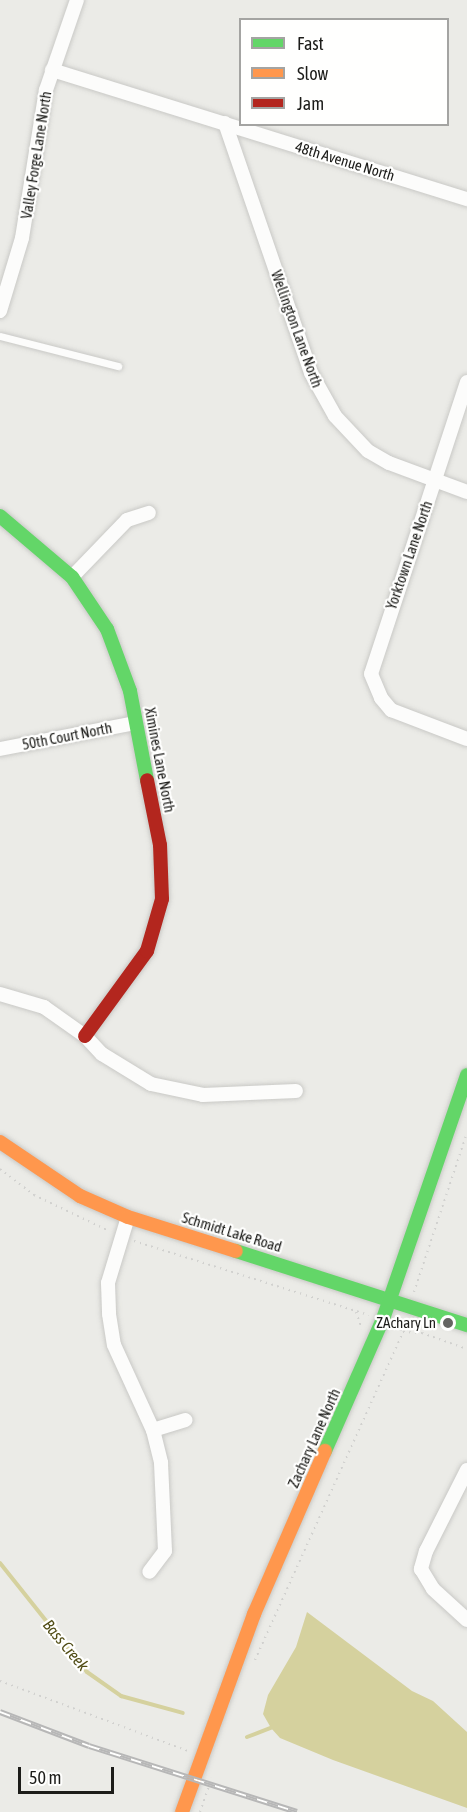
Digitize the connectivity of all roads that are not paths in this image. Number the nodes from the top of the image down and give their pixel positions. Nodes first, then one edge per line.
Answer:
1 (77, 0) edge
2 (52, 70) junction
3 (225, 123) junction
4 (467, 199) edge
5 (0, 311) edge
6 (0, 336) edge
7 (118, 366) dead end
8 (467, 382) edge
9 (434, 482) junction
10 (467, 492) edge
11 (149, 513) dead end
12 (0, 516) edge
13 (72, 577) junction
14 (135, 723) junction
15 (467, 739) edge
16 (0, 749) edge
17 (0, 994) edge
18 (85, 1036) junction
19 (467, 1074) edge
20 (296, 1091) dead end
21 (0, 1142) edge
22 (128, 1216) junction
23 (390, 1298) junction
24 (467, 1325) edge
25 (185, 1420) dead end
26 (153, 1430) junction
27 (464, 1474) edge
28 (149, 1572) dead end
29 (467, 1620) edge
30 (182, 1812) edge

1 - 2 street, Valley Forge Lane North
2 - 3 street, 48th Avenue North
2 - 5 street, Valley Forge Lane North
3 - 4 street, 48th Avenue North
3 - 9 street, Wellington Lane North
6 - 7 lane
8 - 9 street, Yorktown Lane North
9 - 10 street, Wellington Lane North
9 - 15 street, Yorktown Lane North
11 - 13 street
12 - 13 street, Ximines Lane North
13 - 14 street, Ximines Lane North
14 - 16 street, 50th Court North
14 - 18 street, Ximines Lane North
17 - 18 street
18 - 20 street
19 - 23 street, Zachary Lane North
21 - 22 street, Schmidt Lake Road
22 - 23 street, Schmidt Lake Road
22 - 26 street
23 - 24 street, Schmidt Lake Road
23 - 30 street, Zachary Lane North
25 - 26 street
26 - 28 street
27 - 29 street

